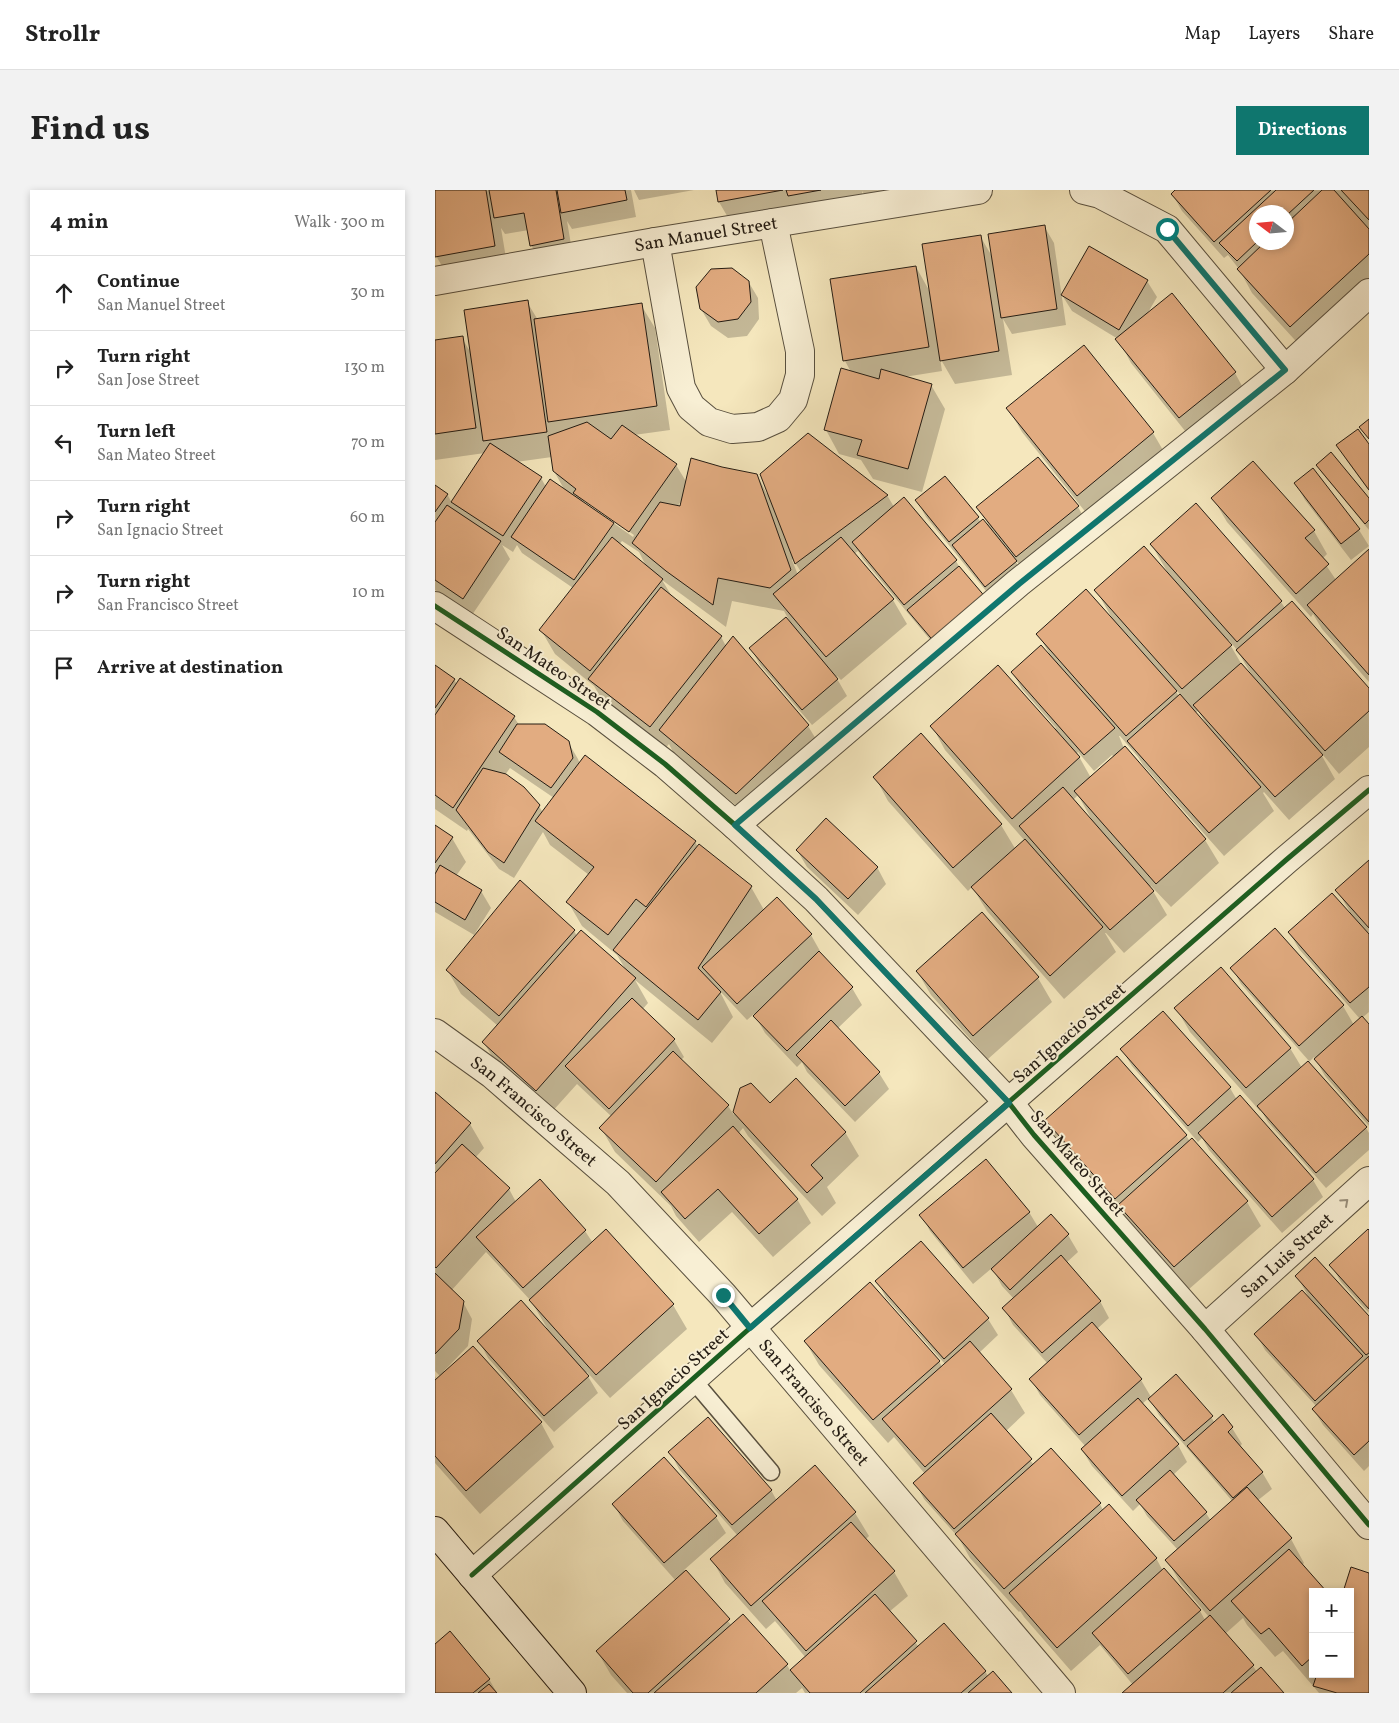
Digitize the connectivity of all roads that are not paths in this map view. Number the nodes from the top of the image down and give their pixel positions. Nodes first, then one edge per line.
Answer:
1 (978, 190) edge
2 (1084, 190) edge
3 (773, 223) junction
4 (655, 242) junction
5 (435, 282) edge
6 (1369, 293) edge
7 (1285, 370) junction
8 (435, 606) edge
9 (1369, 790) edge
10 (735, 825) junction
11 (435, 1033) edge
12 (1009, 1103) junction
13 (1369, 1181) edge
14 (750, 1328) junction
15 (1205, 1329) junction
16 (693, 1380) junction
17 (771, 1472) dead end
18 (1369, 1525) edge
19 (435, 1531) edge
20 (473, 1575) junction
21 (572, 1693) edge
22 (1061, 1693) edge

1 - 3 street, San Manuel Street
2 - 7 street
3 - 4 street, San Manuel Street
3 - 4 street
4 - 5 street, San Manuel Street
6 - 7 street
7 - 10 street
8 - 10 street, San Mateo Street
9 - 12 street, San Ignacio Street
10 - 12 street, San Mateo Street
11 - 14 street, San Francisco Street
12 - 14 street, San Ignacio Street
12 - 15 street, San Mateo Street
15 -> 13 street, San Luis Street
14 - 16 street, San Ignacio Street
14 - 22 street, San Francisco Street
15 - 18 street, San Mateo Street
16 - 17 lane
16 - 20 street, San Ignacio Street
19 - 20 street
20 - 21 street

